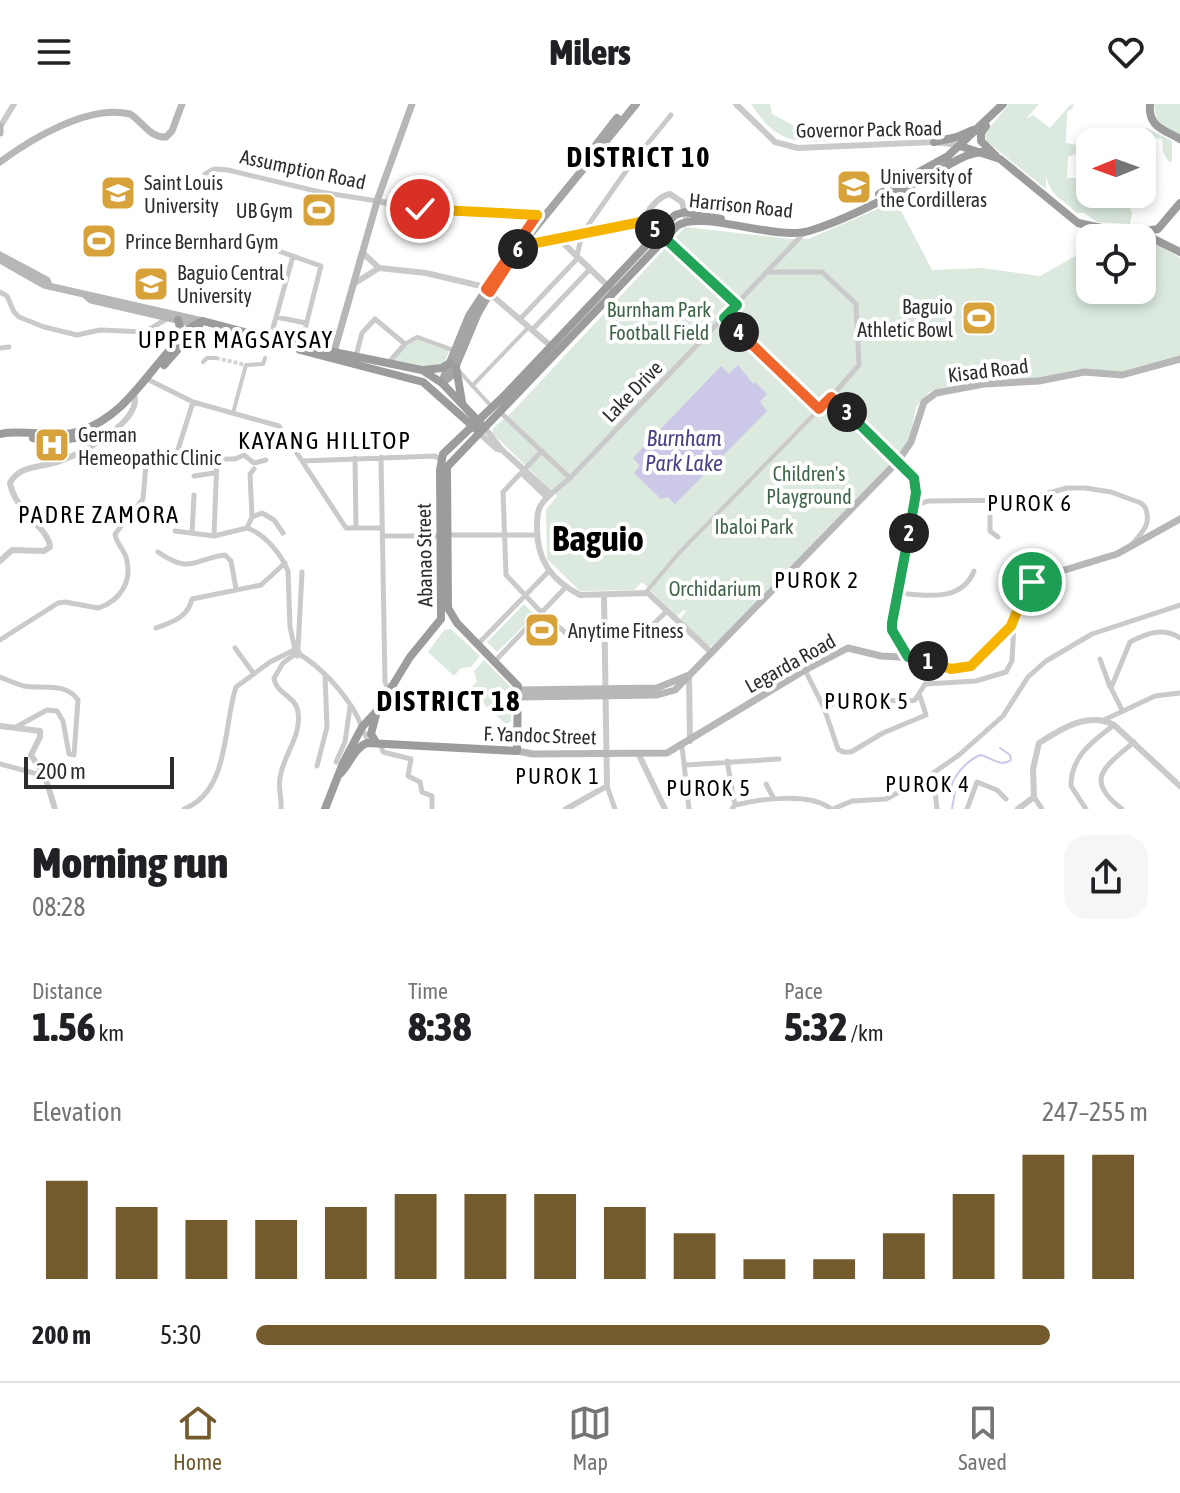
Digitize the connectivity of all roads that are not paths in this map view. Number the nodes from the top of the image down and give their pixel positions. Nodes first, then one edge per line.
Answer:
1 (14, 104) edge
2 (182, 104) edge
3 (412, 104) edge
4 (636, 104) edge
5 (736, 104) edge
6 (1150, 104) edge
7 (626, 105) edge
8 (1001, 107) edge
9 (671, 115) dead end
10 (0, 126) edge
11 (0, 133) edge
12 (1180, 139) edge
13 (938, 142) junction
14 (957, 142) junction
15 (981, 152) junction
16 (948, 156) junction
17 (1000, 159) junction
18 (957, 160) junction
19 (0, 162) edge
20 (205, 174) dead end
21 (377, 200) junction
22 (1180, 203) edge
23 (539, 215) junction
24 (686, 217) junction
25 (1070, 217) junction
26 (646, 221) junction
27 (804, 233) junction
28 (582, 234) junction
29 (663, 235) junction
30 (525, 239) junction
31 (559, 239) junction
32 (270, 248) dead end
33 (1180, 252) edge
34 (364, 254) junction
35 (293, 256) junction
36 (0, 257) edge
37 (577, 257) junction
38 (379, 268) junction
39 (590, 269) junction
40 (767, 272) junction
41 (355, 283) junction
42 (612, 290) junction
43 (488, 291) junction
44 (0, 292) edge
45 (85, 295) junction
46 (737, 305) junction
47 (276, 317) junction
48 (521, 318) junction
49 (724, 318) junction
50 (173, 319) junction
51 (194, 323) junction
52 (306, 323) junction
53 (532, 328) junction
54 (185, 336) junction
55 (270, 339) junction
56 (405, 344) junction
57 (300, 346) junction
58 (9, 347) dead end
59 (0, 348) edge
60 (554, 349) junction
61 (455, 351) junction
62 (334, 352) junction
63 (355, 357) junction
64 (216, 358) tunnel mouth
65 (265, 358) dead end
66 (1180, 359) edge
67 (203, 362) dead end
68 (387, 364) junction
69 (453, 365) junction
70 (422, 370) junction
71 (409, 377) junction
72 (147, 379) junction
73 (442, 383) junction
74 (472, 386) junction
75 (134, 397) junction
76 (831, 397) junction
77 (445, 399) junction
78 (193, 402) junction
79 (819, 409) junction
80 (466, 410) junction
81 (496, 410) junction
82 (233, 413) junction
83 (478, 427) junction
84 (0, 434) edge
85 (542, 451) junction
86 (381, 457) junction
87 (355, 458) junction
88 (440, 459) junction
89 (266, 460) dead end
90 (302, 461) junction
91 (898, 461) junction
92 (254, 469) dead end
93 (523, 470) junction
94 (214, 473) junction
95 (194, 476) dead end
96 (570, 478) junction
97 (916, 493) junction
98 (194, 495) dead end
99 (549, 496) junction
100 (928, 501) junction
101 (990, 501) junction
102 (914, 506) junction
103 (252, 517) junction
104 (1180, 519) edge
105 (247, 528) junction
106 (356, 528) junction
107 (382, 528) junction
108 (175, 531) dead end
109 (192, 533) junction
110 (283, 533) dead end
111 (504, 535) junction
112 (537, 535) junction
113 (214, 536) junction
114 (382, 536) junction
115 (444, 536) junction
116 (998, 537) dead end
117 (1128, 549) junction
118 (158, 552) dead end
119 (0, 561) edge
120 (285, 563) junction
121 (549, 571) junction
122 (974, 571) dead end
123 (302, 572) dead end
124 (444, 575) junction
125 (566, 587) junction
126 (236, 589) junction
127 (646, 592) junction
128 (897, 593) junction
129 (525, 596) junction
130 (604, 596) junction
131 (1180, 605) edge
132 (667, 611) junction
133 (542, 613) junction
134 (441, 619) junction
135 (1015, 621) junction
136 (457, 623) junction
137 (156, 628) dead end
138 (605, 633) junction
139 (1180, 638) edge
140 (0, 640) edge
141 (478, 644) junction
142 (235, 648) dead end
143 (296, 652) junction
144 (712, 653) junction
145 (908, 657) junction
146 (1100, 659) dead end
147 (496, 660) junction
148 (805, 670) junction
149 (254, 674) junction
150 (325, 675) junction
151 (689, 675) junction
152 (0, 677) edge
153 (1111, 688) junction
154 (389, 690) junction
155 (606, 693) junction
156 (1180, 693) edge
157 (519, 694) junction
158 (920, 695) junction
159 (351, 706) junction
160 (824, 708) junction
161 (1122, 710) junction
162 (377, 711) junction
163 (1104, 720) junction
164 (1114, 725) junction
165 (0, 726) edge
166 (16, 727) junction
167 (362, 727) junction
168 (1134, 742) junction
169 (376, 743) junction
170 (686, 743) junction
171 (517, 751) junction
172 (638, 753) junction
173 (607, 754) junction
174 (779, 759) dead end
175 (727, 761) junction
176 (336, 762) dead end
177 (0, 764) edge
178 (686, 765) junction
179 (317, 766) dead end
180 (340, 774) junction
181 (45, 776) junction
182 (929, 776) junction
183 (766, 784) dead end
184 (607, 786) junction
185 (1180, 786) edge
186 (773, 797) junction
187 (1034, 797) junction
188 (1006, 799) dead end
189 (734, 807) edge
190 (55, 809) edge
191 (184, 809) edge
192 (281, 809) edge
193 (325, 809) edge
194 (432, 809) edge
195 (566, 809) edge
196 (615, 809) edge
197 (665, 809) edge
198 (689, 809) edge
199 (832, 809) edge
200 (937, 809) edge
201 (967, 809) edge
202 (1018, 809) edge
203 (1042, 809) edge
204 (1086, 809) edge
205 (1122, 809) edge

1 - 10 street
2 - 19 main road
3 - 21 main road
4 - 30 main road
5 - 13 street, Governor Pack Road
6 - 12 highway
7 - 23 main road
8 - 14 highway, Harrison Road
8 - 17 highway
9 - 28 street
10 - 11 main road
13 - 14 highway
13 - 16 highway
14 - 15 highway, Governor Pack Road
14 - 16 highway, Harrison Road
14 - 18 highway
15 - 17 highway, Governor Pack Road
15 - 18 highway, Harrison Road
16 - 24 highway, Harrison Road
17 - 25 highway, Governor Pack Road
18 - 27 highway, Harrison Road
20 - 21 street, Assumption Road
21 - 23 street, Assumption Road
21 - 34 main road
22 - 25 highway
23 - 43 main road
24 - 26 street
24 - 27 highway, Harrison Road
24 - 29 highway, Harrison Road
25 - 33 highway, Governor Pack Road
26 - 28 street
26 - 29 street
27 - 40 street, Lake Drive
28 - 31 street
28 - 37 street
29 - 42 highway, Harrison Road
29 - 46 street
30 - 31 street
30 - 43 main road
31 - 37 street
32 - 35 street
34 - 38 street
34 - 41 main road
35 - 47 street
35 - 52 street
36 - 45 main road
37 - 39 street
37 - 48 street
38 - 41 street
38 - 43 street
39 - 42 street
39 - 53 street
40 - 46 street, Lake Drive
40 - 76 street
41 - 62 main road
42 - 60 highway, Harrison Road
43 - 48 street
43 - 61 main road
43 - 69 main road
44 - 50 street
45 - 50 main road
45 - 51 main road
46 - 49 street, Lake Drive
47 - 52 street
47 - 55 street
48 - 53 street
49 - 79 street
49 - 96 street, Lake Drive
50 - 51 main road
50 - 54 highway
51 - 54 highway
51 - 55 highway
51 - 71 highway
52 - 57 street
53 - 60 street
53 - 74 street
54 - 72 highway
55 - 57 highway
56 - 61 street
56 - 63 street
56 - 68 street
57 - 62 highway
58 - 59 street
60 - 81 highway, Harrison Road
61 - 69 main road
62 - 63 highway
63 - 68 highway
64 - 67 street
65 - 82 street
66 - 91 main road, Kisad Road
68 - 70 highway
69 - 70 highway
69 - 73 main road
69 - 74 street
69 - 80 highway
70 - 73 highway
71 - 73 highway
71 - 77 highway
72 - 75 highway
72 - 78 street
73 - 77 highway
73 - 80 highway
74 - 81 street
75 - 84 highway
75 - 119 street
76 - 79 street
76 - 91 street
77 - 83 highway
78 - 82 street
78 - 140 street
79 - 127 street
80 - 83 highway
81 - 83 highway, Harrison Road
81 - 85 street
82 - 90 street
83 - 88 highway
83 - 93 street
83 - 115 highway, Abanao Street
85 - 93 street
85 - 96 street
86 - 87 street
86 - 88 street
86 - 107 street
87 - 90 street
87 - 106 street
88 - 115 highway, Abanao Street
89 - 94 street
90 - 106 street
91 - 97 street
91 - 144 main road, Kisad Road
92 - 103 street
93 - 99 street
93 - 111 street
94 - 95 street
94 - 113 street
96 - 99 street, Lake Drive
97 - 100 street
97 - 102 street
98 - 109 street
99 - 112 street
100 - 101 street
100 - 102 street
101 - 116 street
101 - 117 street
102 - 128 street
103 - 105 street
103 - 110 street
104 - 117 main road, Legarda Road
105 - 113 street
105 - 120 street
106 - 107 street
107 - 114 street
108 - 109 street
109 - 113 street
111 - 112 street
111 - 115 street
111 - 129 street
112 - 121 street
114 - 115 street
114 - 154 street
115 - 124 highway, Abanao Street
117 - 135 main road, Legarda Road
118 - 126 street
120 - 126 street
120 - 143 street
121 - 125 street
121 - 129 street
122 - 128 street
123 - 143 street
124 - 134 highway, Abanao Street
124 - 136 highway, Abanao Street
125 - 130 street
125 - 133 street
126 - 137 street
127 - 130 street
127 - 132 street
128 - 145 street
129 - 133 street
129 - 141 street
130 - 138 street
131 - 182 street
132 - 138 street
132 - 144 street
133 - 138 street
133 - 147 street
134 - 136 highway
134 - 154 highway, Abanao Street
135 - 145 main road, Legarda Road
135 - 158 street
136 - 141 highway
138 - 155 street
139 - 153 street
141 - 147 highway
142 - 149 street
143 - 149 street
143 - 150 street
143 - 192 street
144 - 151 main road, Kisad Road
145 - 148 main road, Legarda Road
146 - 153 street
147 - 157 highway
148 - 160 street
148 - 170 main road, Legarda Road
149 - 191 street
150 - 159 street
150 - 179 street
151 - 155 main road
151 - 170 street
152 - 166 street
153 - 161 street
154 - 162 highway, Abanao Street
155 - 157 main road
155 - 173 street
156 - 161 street
157 - 171 highway
158 - 160 street
158 - 160 street
159 - 167 street
159 - 176 street
161 - 163 street
162 - 167 highway, Abanao Street
162 - 169 highway
163 - 164 street
163 - 187 street
164 - 168 street
164 - 204 street
165 - 166 street
166 - 181 street
167 - 169 street
167 - 180 highway, Abanao Street
168 - 185 street
168 - 205 street
169 - 171 highway, F. Yandoc Street
169 - 180 highway
169 - 194 street
170 - 172 main road, Legarda Road
170 - 178 street
171 - 173 main road, F. Yandoc Street
172 - 173 main road, Legarda Road
172 - 197 street
173 - 184 street
174 - 175 street
175 - 178 street
175 - 189 street
177 - 181 street
178 - 198 street
180 - 193 highway
181 - 190 street
182 - 199 street
182 - 200 street
183 - 186 street
184 - 195 street
184 - 196 street
186 - 189 street
186 - 199 street
187 - 202 street
187 - 203 street
188 - 201 street

